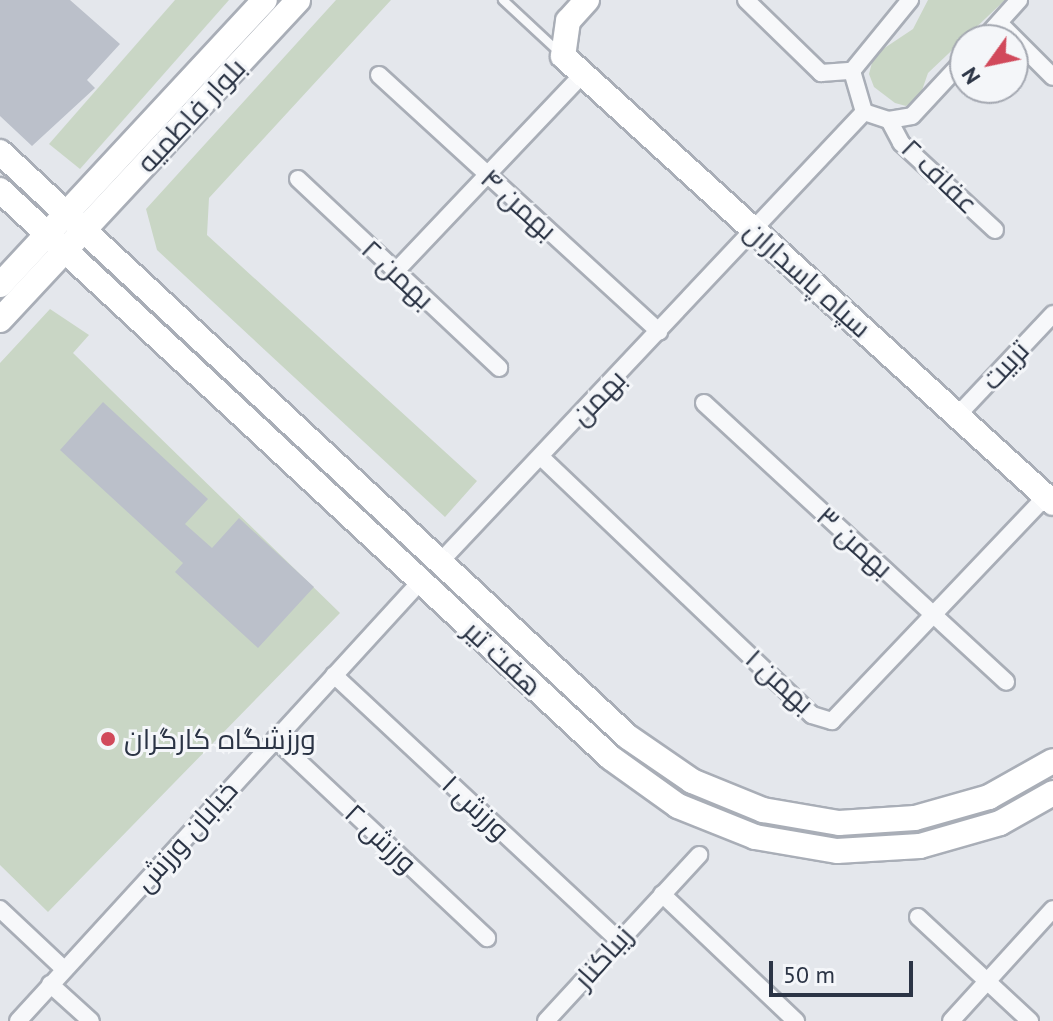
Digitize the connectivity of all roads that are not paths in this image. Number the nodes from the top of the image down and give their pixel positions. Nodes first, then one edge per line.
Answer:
1 (265, 0) edge
2 (298, 0) edge
3 (503, 0) edge
4 (587, 0) edge
5 (746, 0) edge
6 (910, 0) edge
7 (1019, 0) edge
8 (999, 23) joint
9 (563, 56) junction
10 (852, 71) junction
11 (583, 74) junction
12 (379, 75) dead end
13 (949, 76) edge
14 (1053, 77) edge
15 (864, 112) junction
16 (889, 120) junction
17 (0, 152) edge
18 (487, 175) junction
19 (298, 179) dead end
20 (0, 190) edge
21 (75, 222) junction
22 (995, 230) dead end
23 (755, 232) junction
24 (56, 242) junction
25 (395, 272) junction
26 (0, 285) edge
27 (1053, 314) edge
28 (0, 320) edge
29 (659, 332) junction
30 (499, 368) dead end
31 (704, 403) dead end
32 (957, 416) junction
33 (541, 457) junction
34 (1049, 500) edge
35 (440, 562) junction
36 (420, 582) junction
37 (933, 614) junction
38 (334, 675) junction
39 (1006, 682) dead end
40 (275, 739) junction
41 (1053, 761) edge
42 (1053, 793) edge
43 (699, 855) dead end
44 (662, 894) junction
45 (0, 909) edge
46 (1053, 909) edge
47 (918, 917) dead end
48 (487, 938) dead end
49 (617, 939) junction
50 (64, 969) junction
51 (987, 982) junction
52 (50, 984) junction
53 (18, 1021) edge
54 (91, 1021) edge
55 (546, 1021) edge
56 (796, 1021) edge
57 (951, 1021) edge
58 (1030, 1021) edge

1 - 21 main road, بلوار فاطمیه
2 - 21 main road, بلوار فاطمیه
3 - 9 lane
4 - 9 main road
5 - 10 street
6 - 10 street
7 - 8 street
8 - 14 street
9 - 11 main road, سپاه پاسداران
10 - 15 street
11 - 18 street
11 - 23 main road, سپاه پاسداران
12 - 18 street, بهمن ۴
13 - 16 street
15 - 16 street
15 - 23 street, بهمن
16 - 22 street, عفاف ۲
17 - 21 main road, هفت تیر
18 - 25 street
18 - 29 street, بهمن ۴
19 - 25 street, بهمن ۲
20 - 24 main road, هفت تیر
21 - 24 main road
21 - 35 main road, هفت تیر
23 - 29 street, بهمن
23 - 32 main road, سپاه پاسداران
24 - 26 main road
24 - 28 main road
24 - 36 main road, هفت تیر
25 - 30 street, بهمن ۲
27 - 32 street, تربیت
29 - 33 street, بهمن
31 - 37 street, بهمن ۳
32 - 34 main road, سپاه پاسداران
33 - 35 street, بهمن
33 - 37 street, بهمن ۱
34 - 37 street, بهمن ۱
35 - 41 main road, هفت تیر
36 - 38 street, خیابان ورزش
36 - 42 main road, هفت تیر
37 - 39 street, بهمن ۳
38 - 40 street, خیابان ورزش
38 - 49 street, ورزش ۱
40 - 48 street, ورزش ۲
40 - 50 street, خیابان ورزش
43 - 44 street, زیباکنار
44 - 49 street, زیباکنار
44 - 56 street
45 - 50 street
46 - 51 street
47 - 51 street
49 - 55 street, زیباکنار
50 - 52 street, خیابان ورزش
51 - 57 street
51 - 58 street
52 - 53 street, خیابان ورزش
52 - 54 street

